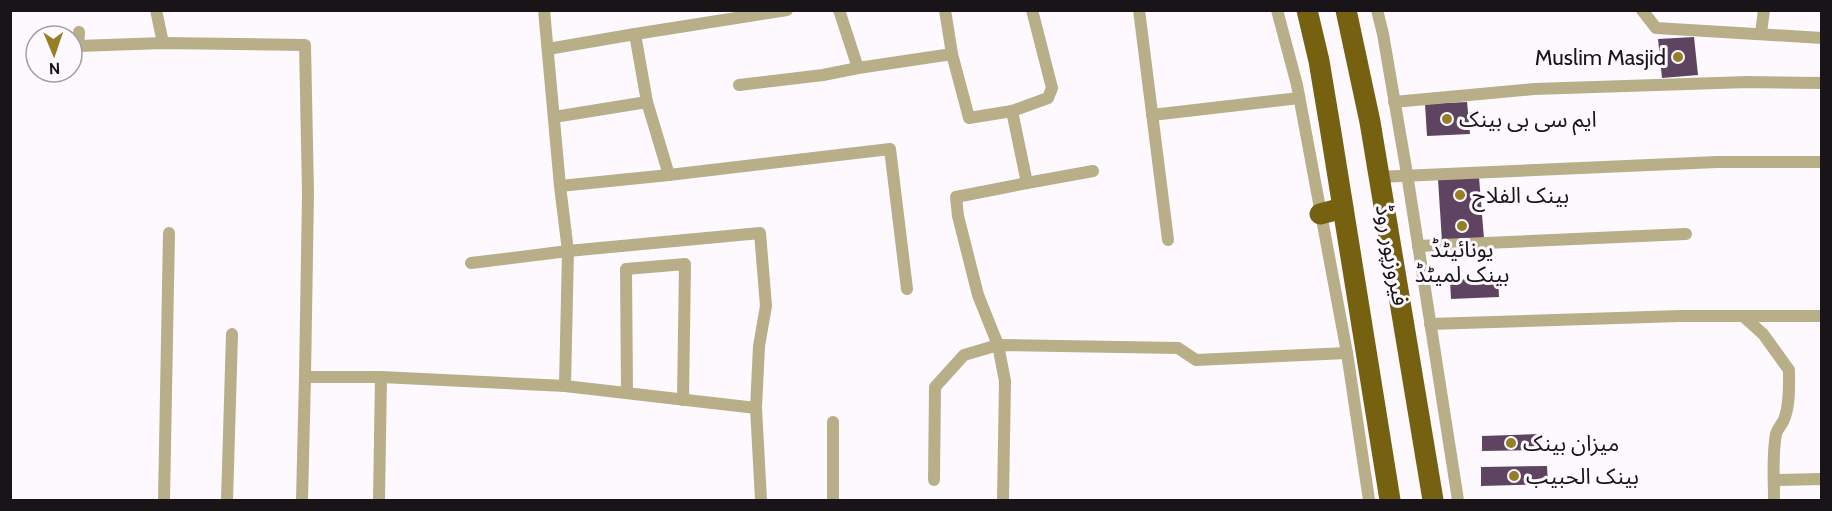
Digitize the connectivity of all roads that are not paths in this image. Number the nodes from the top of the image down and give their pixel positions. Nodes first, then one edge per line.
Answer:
1 (156, 10) edge
2 (544, 10) edge
3 (787, 10) edge
4 (839, 10) edge
5 (945, 10) edge
6 (1032, 10) edge
7 (1139, 10) edge
8 (1277, 10) edge
9 (1307, 10) edge
10 (1346, 10) edge
11 (1377, 10) edge
12 (1642, 10) edge
13 (1764, 10) edge
14 (1761, 33) junction
15 (635, 34) junction
16 (1821, 38) edge
17 (163, 43) junction
18 (84, 46) edge
19 (548, 49) junction
20 (952, 54) junction
21 (858, 68) junction
22 (1821, 83) edge
23 (740, 85) dead end
24 (1299, 98) junction
25 (647, 102) junction
26 (1394, 102) junction
27 (1012, 111) junction
28 (1152, 115) junction
29 (554, 117) junction
30 (1821, 162) edge
31 (1094, 171) dead end
32 (1407, 174) junction
33 (669, 175) junction
34 (1378, 177) junction
35 (1027, 183) junction
36 (560, 186) junction
37 (1343, 208) junction
38 (1320, 214) junction
39 (169, 233) dead end
40 (1686, 234) dead end
41 (1168, 240) dead end
42 (1418, 246) junction
43 (568, 251) junction
44 (471, 263) dead end
45 (907, 289) dead end
46 (1743, 316) junction
47 (1821, 316) edge
48 (1430, 324) junction
49 (232, 334) dead end
50 (998, 345) junction
51 (1347, 353) junction
52 (381, 376) junction
53 (304, 377) junction
54 (564, 386) junction
55 (627, 393) junction
56 (683, 400) junction
57 (756, 408) junction
58 (832, 422) dead end
59 (1821, 479) edge
60 (934, 480) dead end
61 (1774, 480) junction
62 (164, 501) edge
63 (227, 501) edge
64 (302, 501) edge
65 (379, 501) edge
66 (761, 501) edge
67 (833, 501) edge
68 (1003, 501) edge
69 (1369, 501) edge
70 (1390, 501) edge
71 (1433, 501) edge
72 (1458, 501) edge
73 (1774, 501) edge

1 - 17 street
2 - 19 street
3 - 15 street
4 - 21 street
5 - 20 street
6 - 27 street
7 - 28 street
8 - 24 street
9 - 37 highway, فیروزپور روڈ
10 - 34 highway, فیروزپور روڈ
11 - 26 street
12 - 14 street
13 - 14 street
14 - 16 street
15 - 19 street
15 - 25 street
17 - 18 street
17 - 53 street
19 - 29 street
20 - 21 street
20 - 27 street
21 - 23 street
22 - 26 street
24 - 28 street
24 - 38 street
25 - 29 street
25 - 33 street
26 - 32 street
27 - 35 street
28 - 41 street
29 - 36 street
30 - 32 street
31 - 35 street
32 - 34 street
32 - 42 street
33 - 36 street
33 - 45 street
34 - 71 highway, فیروزپور روڈ
35 - 50 street
36 - 43 street
37 - 38 highway
37 - 70 highway, فیروزپور روڈ
38 - 51 street
39 - 62 street
40 - 42 street
42 - 48 street
43 - 44 street
43 - 54 street
43 - 57 street
46 - 47 street
46 - 48 street
46 - 61 street
48 - 72 street
49 - 63 street
50 - 51 street
50 - 60 street
50 - 68 street
51 - 69 street
52 - 53 street
52 - 54 street
52 - 65 street
53 - 64 street
54 - 55 street
55 - 56 street
55 - 56 street
56 - 57 street
57 - 66 street
58 - 67 street
59 - 61 street
61 - 73 street

